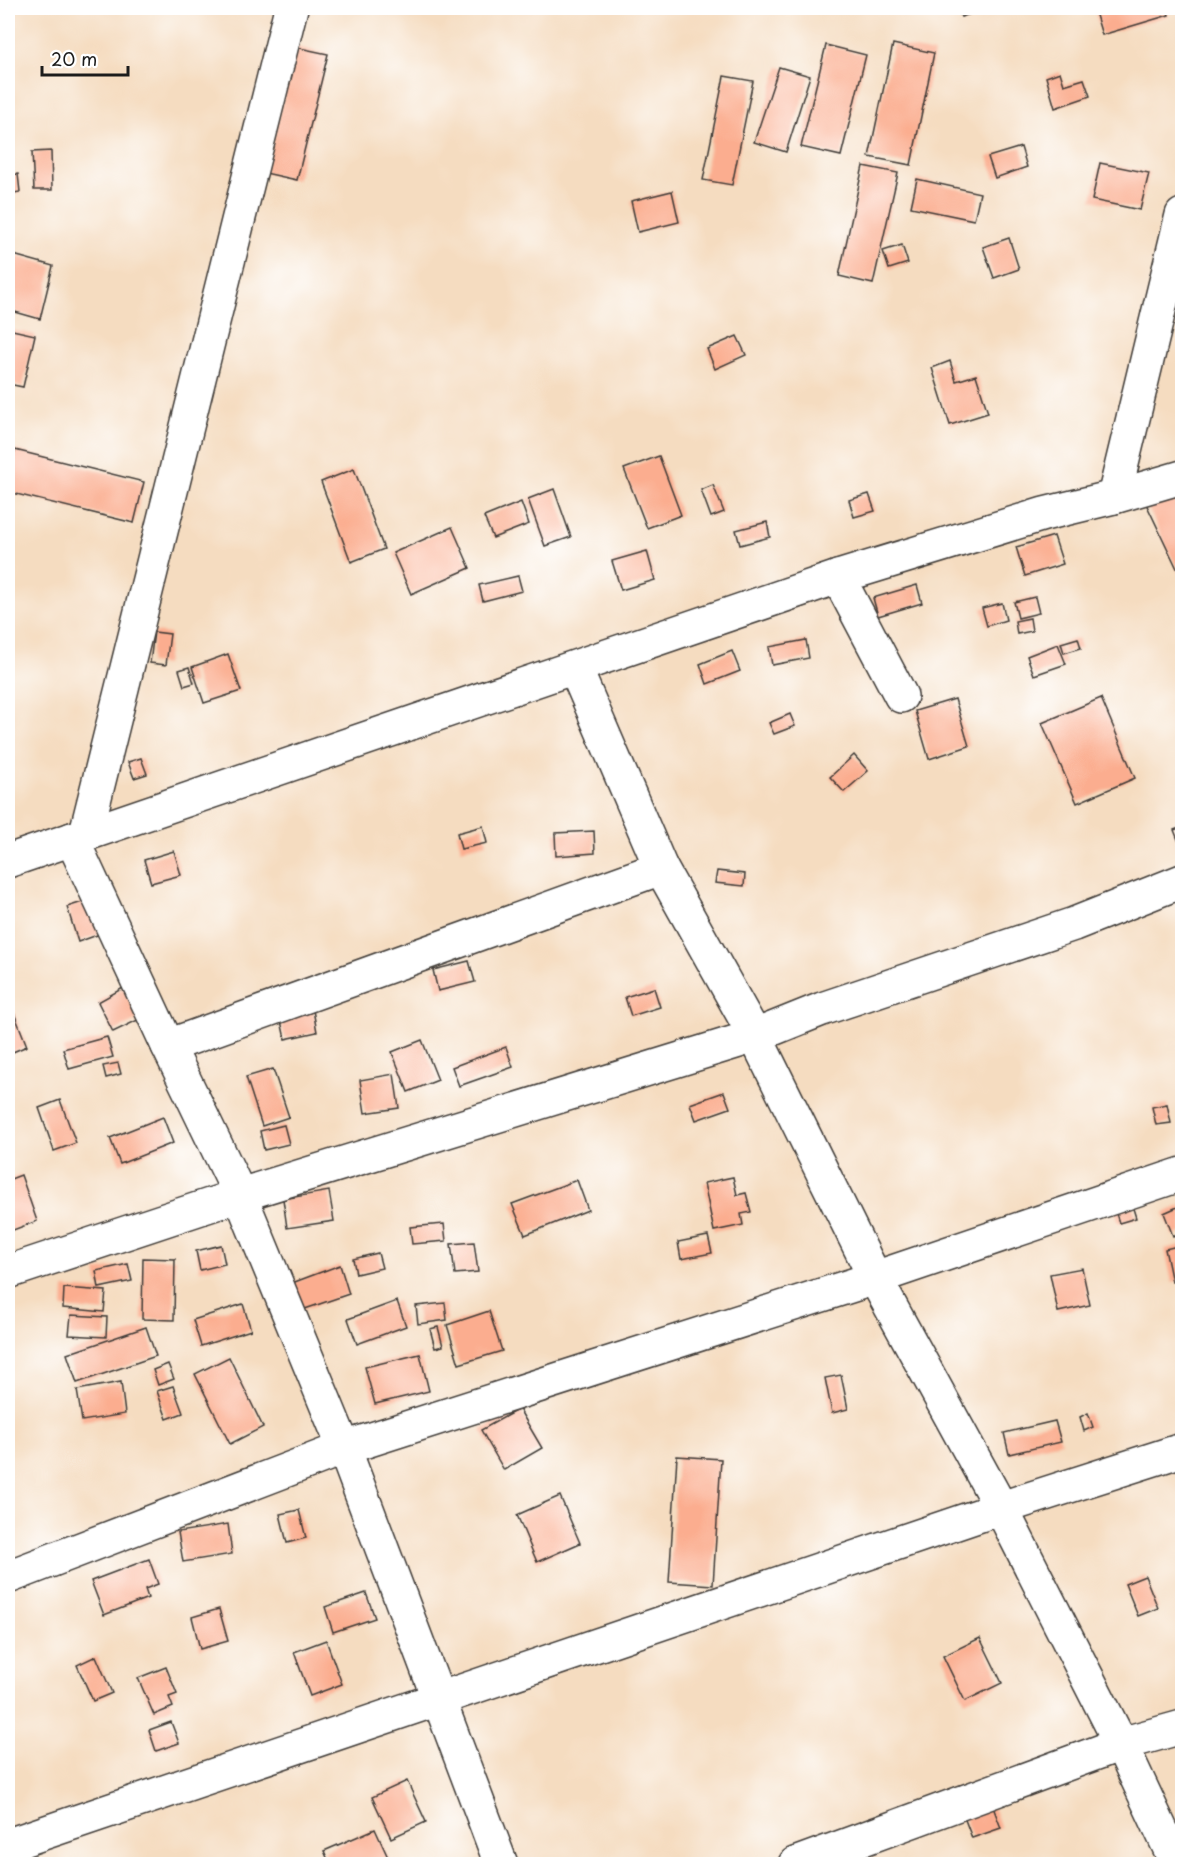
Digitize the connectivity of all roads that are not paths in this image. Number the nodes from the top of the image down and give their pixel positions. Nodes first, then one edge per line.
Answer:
1 (291, 8) edge
2 (1182, 215) edge
3 (1182, 477) edge
4 (1114, 497) junction
5 (838, 577) junction
6 (575, 668) junction
7 (901, 696) dead end
8 (79, 836) junction
9 (8, 861) edge
10 (660, 868) junction
11 (1182, 881) edge
12 (755, 1036) junction
13 (168, 1046) junction
14 (1182, 1174) edge
15 (240, 1195) junction
16 (8, 1272) edge
17 (875, 1278) junction
18 (344, 1448) junction
19 (1182, 1450) edge
20 (1000, 1508) junction
21 (8, 1577) edge
22 (438, 1699) junction
23 (1182, 1727) edge
24 (1121, 1744) junction
25 (8, 1845) edge
26 (501, 1864) edge
27 (795, 1864) edge
28 (1177, 1864) edge

1 - 8 street
2 - 4 street
3 - 4 street
4 - 5 street
5 - 6 street
5 - 7 street
6 - 8 street
6 - 10 street
8 - 9 street
8 - 13 street
10 - 12 street
10 - 13 street
11 - 12 street
12 - 15 street
12 - 17 street
13 - 15 street
14 - 17 street
15 - 16 street
15 - 18 street
17 - 18 street
17 - 20 street
18 - 21 street
18 - 22 street
19 - 20 street
20 - 22 street
20 - 24 street
22 - 25 street
22 - 26 street
23 - 24 street
24 - 27 street
24 - 28 street

